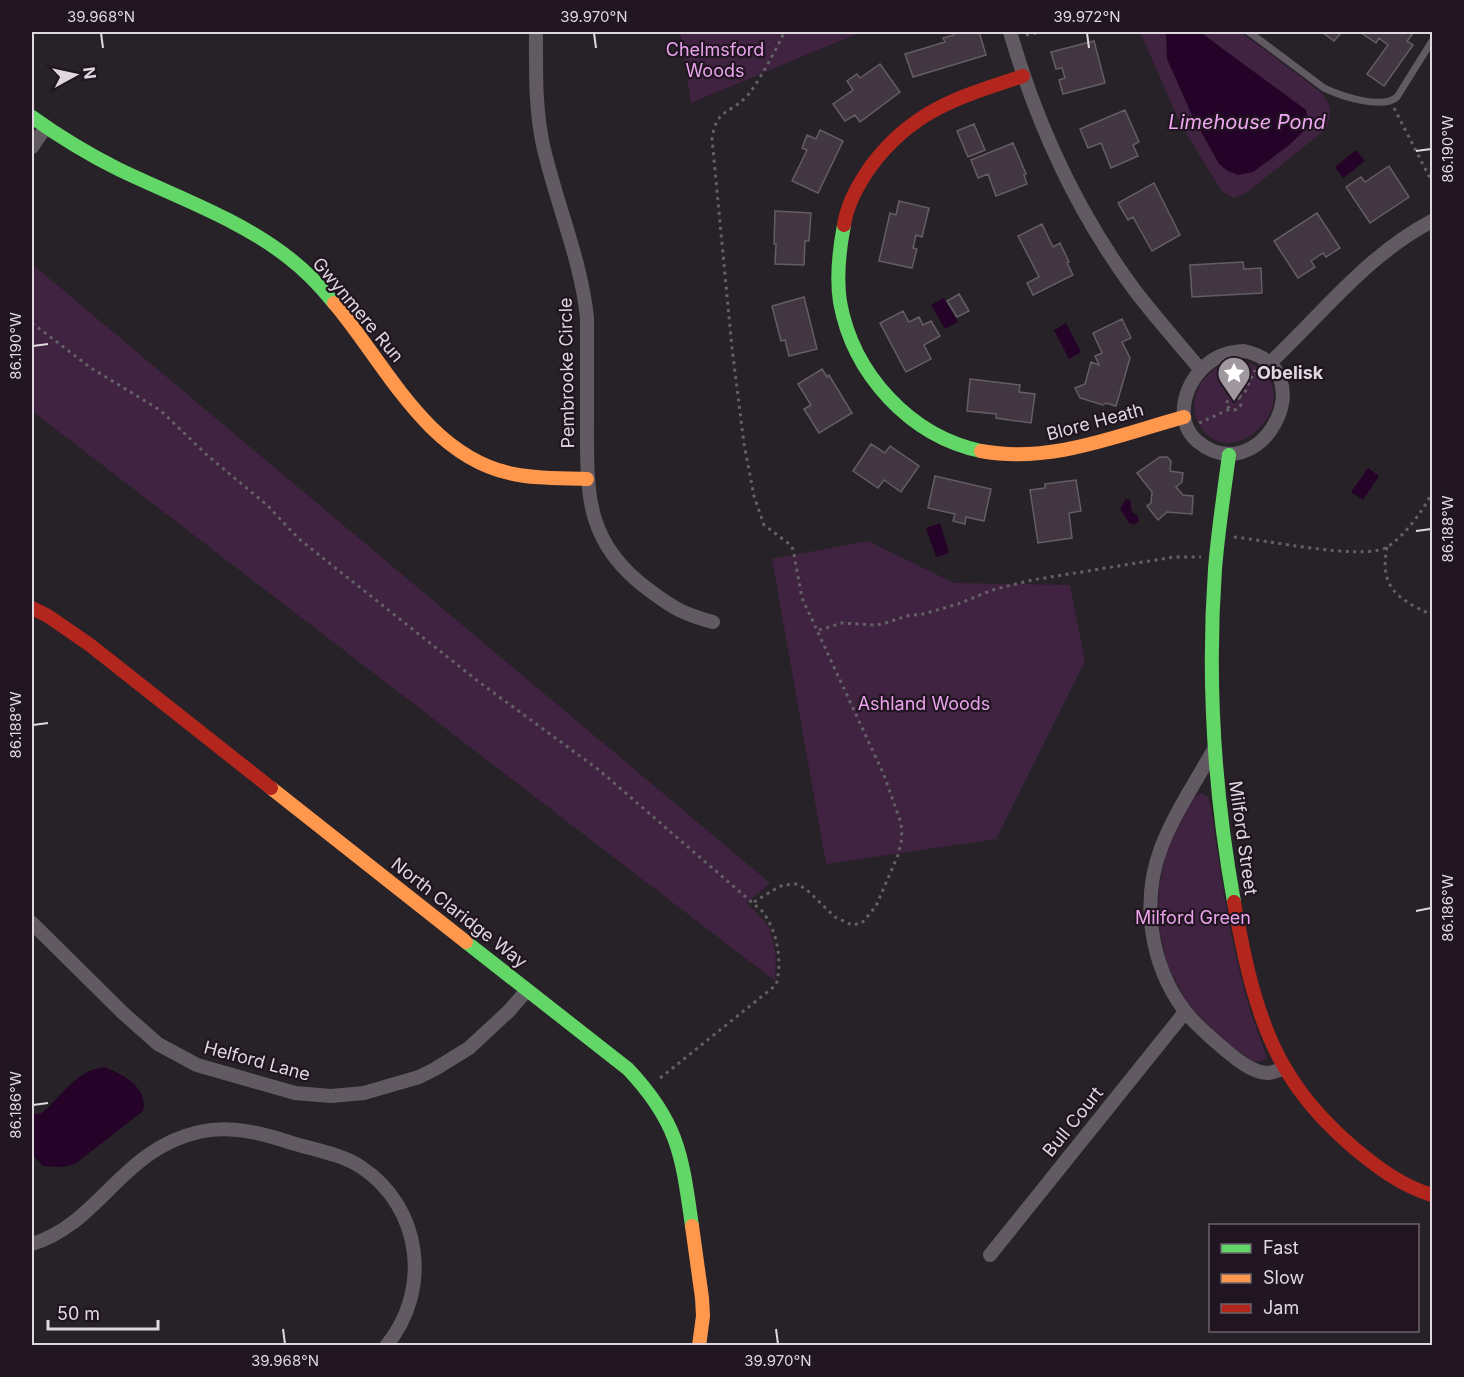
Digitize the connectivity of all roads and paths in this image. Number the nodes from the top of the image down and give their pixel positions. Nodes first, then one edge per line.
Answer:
1 (536, 32) edge
2 (784, 32) edge
3 (1010, 32) edge
4 (1041, 32) edge
5 (1249, 32) edge
6 (1026, 35) dead end
7 (1432, 41) edge
8 (1023, 76) junction
9 (1390, 102) junction
10 (32, 117) edge
11 (45, 128) junction
12 (32, 147) edge
13 (1432, 182) edge
14 (1432, 221) edge
15 (32, 323) edge
16 (1263, 364) junction
17 (1200, 369) junction
18 (1239, 398) junction
19 (1230, 408) junction
20 (1184, 417) junction
21 (1197, 423) dead end
22 (1229, 455) junction
23 (587, 479) junction
24 (1432, 493) edge
25 (1233, 537) dead end
26 (1387, 547) junction
27 (1203, 557) dead end
28 (32, 608) edge
29 (1432, 615) edge
30 (713, 622) dead end
31 (818, 630) junction
32 (1214, 749) junction
33 (754, 902) junction
34 (32, 923) edge
35 (527, 990) junction
36 (1185, 1012) junction
37 (1285, 1068) junction
38 (659, 1079) dead end
39 (1432, 1195) edge
40 (32, 1244) edge
41 (990, 1255) dead end
42 (386, 1346) edge
43 (699, 1346) edge

1 - 23 street, Pembrooke Circle
2 - 31 path
3 - 8 street
4 - 6 path
5 - 9 lane
7 - 9 lane
8 - 17 street
8 - 20 street, Blore Heath
9 - 13 path
10 - 11 street, Gwynmere Run
11 - 12 street
11 - 23 street, Gwynmere Run
14 - 16 street
15 - 33 path
16 - 17 street
16 - 18 path
16 - 22 street
17 - 20 street
18 - 19 path
18 - 19 path
19 - 21 path
20 - 22 street
22 - 32 street, Milford Street
23 - 30 street, Pembrooke Circle
24 - 26 path
25 - 26 path
26 - 29 path
27 - 31 path
28 - 35 street, North Claridge Way
31 - 33 path
32 - 36 street, Milford Street
32 - 37 street, Milford Street
33 - 38 path
34 - 35 street, Helford Lane
35 - 43 street, North Claridge Way
36 - 37 street, Milford Street
36 - 41 street, Bull Court
37 - 39 street, Milford Street
40 - 42 street

